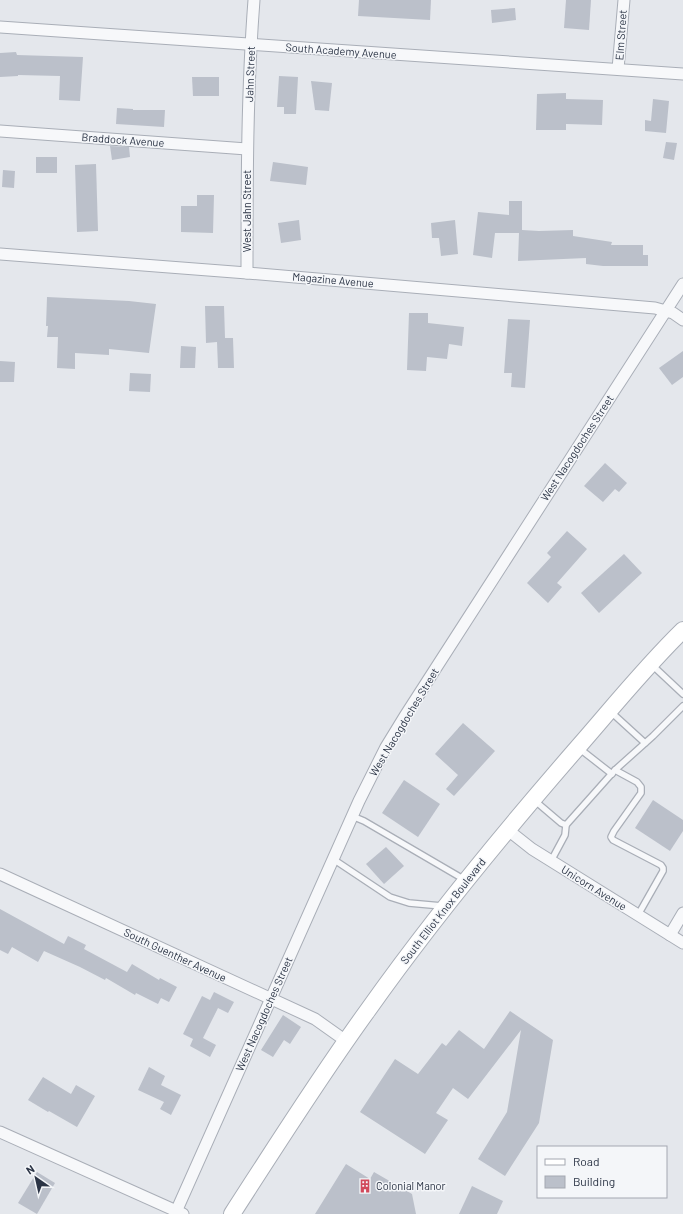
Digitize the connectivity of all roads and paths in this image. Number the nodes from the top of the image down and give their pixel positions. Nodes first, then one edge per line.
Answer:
1 (254, 0) edge
2 (624, 0) edge
3 (0, 27) edge
4 (251, 45) junction
5 (618, 69) junction
6 (683, 74) edge
7 (0, 131) edge
8 (247, 149) junction
9 (0, 254) edge
10 (247, 273) junction
11 (683, 284) edge
12 (666, 310) junction
13 (683, 320) edge
14 (683, 630) edge
15 (651, 664) junction
16 (683, 694) edge
17 (683, 706) edge
18 (610, 710) junction
19 (645, 743) junction
20 (578, 747) junction
21 (614, 772) junction
22 (533, 799) junction
23 (352, 816) junction
24 (566, 825) junction
25 (508, 830) junction
26 (333, 859) junction
27 (552, 861) junction
28 (0, 874) edge
29 (467, 880) junction
30 (446, 906) junction
31 (683, 913) edge
32 (638, 915) junction
33 (670, 935) junction
34 (683, 942) edge
35 (271, 999) junction
36 (346, 1041) junction
37 (0, 1132) edge
38 (178, 1213) edge
39 (232, 1214) edge

1 - 4 street, Jahn Street
2 - 5 street, Elm Street
3 - 4 street, South Academy Avenue
4 - 5 street, South Academy Avenue
4 - 8 street, Jahn Street
5 - 6 street, South Academy Avenue
7 - 8 street, Braddock Avenue
8 - 10 street, West Jahn Street
9 - 10 street, Magazine Avenue
10 - 12 street, Magazine Avenue
11 - 12 street, West Nacogdoches Street
12 - 13 street
12 - 23 street, West Nacogdoches Street
14 - 15 main road, South Elliot Knox Boulevard
15 - 16 lane
15 - 18 main road, South Elliot Knox Boulevard
17 - 19 lane
18 - 19 lane
18 - 20 main road, South Elliot Knox Boulevard
19 - 21 lane
20 - 21 lane
20 - 22 main road, South Elliot Knox Boulevard
21 - 24 lane
21 - 32 lane
22 - 24 lane
22 - 25 main road, South Elliot Knox Boulevard
23 - 26 street, West Nacogdoches Street
23 - 29 lane
24 - 27 lane
25 - 27 street, Unicorn Avenue
25 - 29 main road, South Elliot Knox Boulevard
26 - 30 lane
26 - 35 street, West Nacogdoches Street
27 - 32 street, Unicorn Avenue
28 - 35 street, South Guenther Avenue
29 - 30 main road, South Elliot Knox Boulevard
30 - 36 main road, South Elliot Knox Boulevard
31 - 33 street
32 - 33 street, Unicorn Avenue
33 - 34 street, Unicorn Avenue
35 - 36 street, South Guenther Avenue
35 - 38 street, West Nacogdoches Street
36 - 39 main road, South Elliot Knox Boulevard
37 - 38 street

